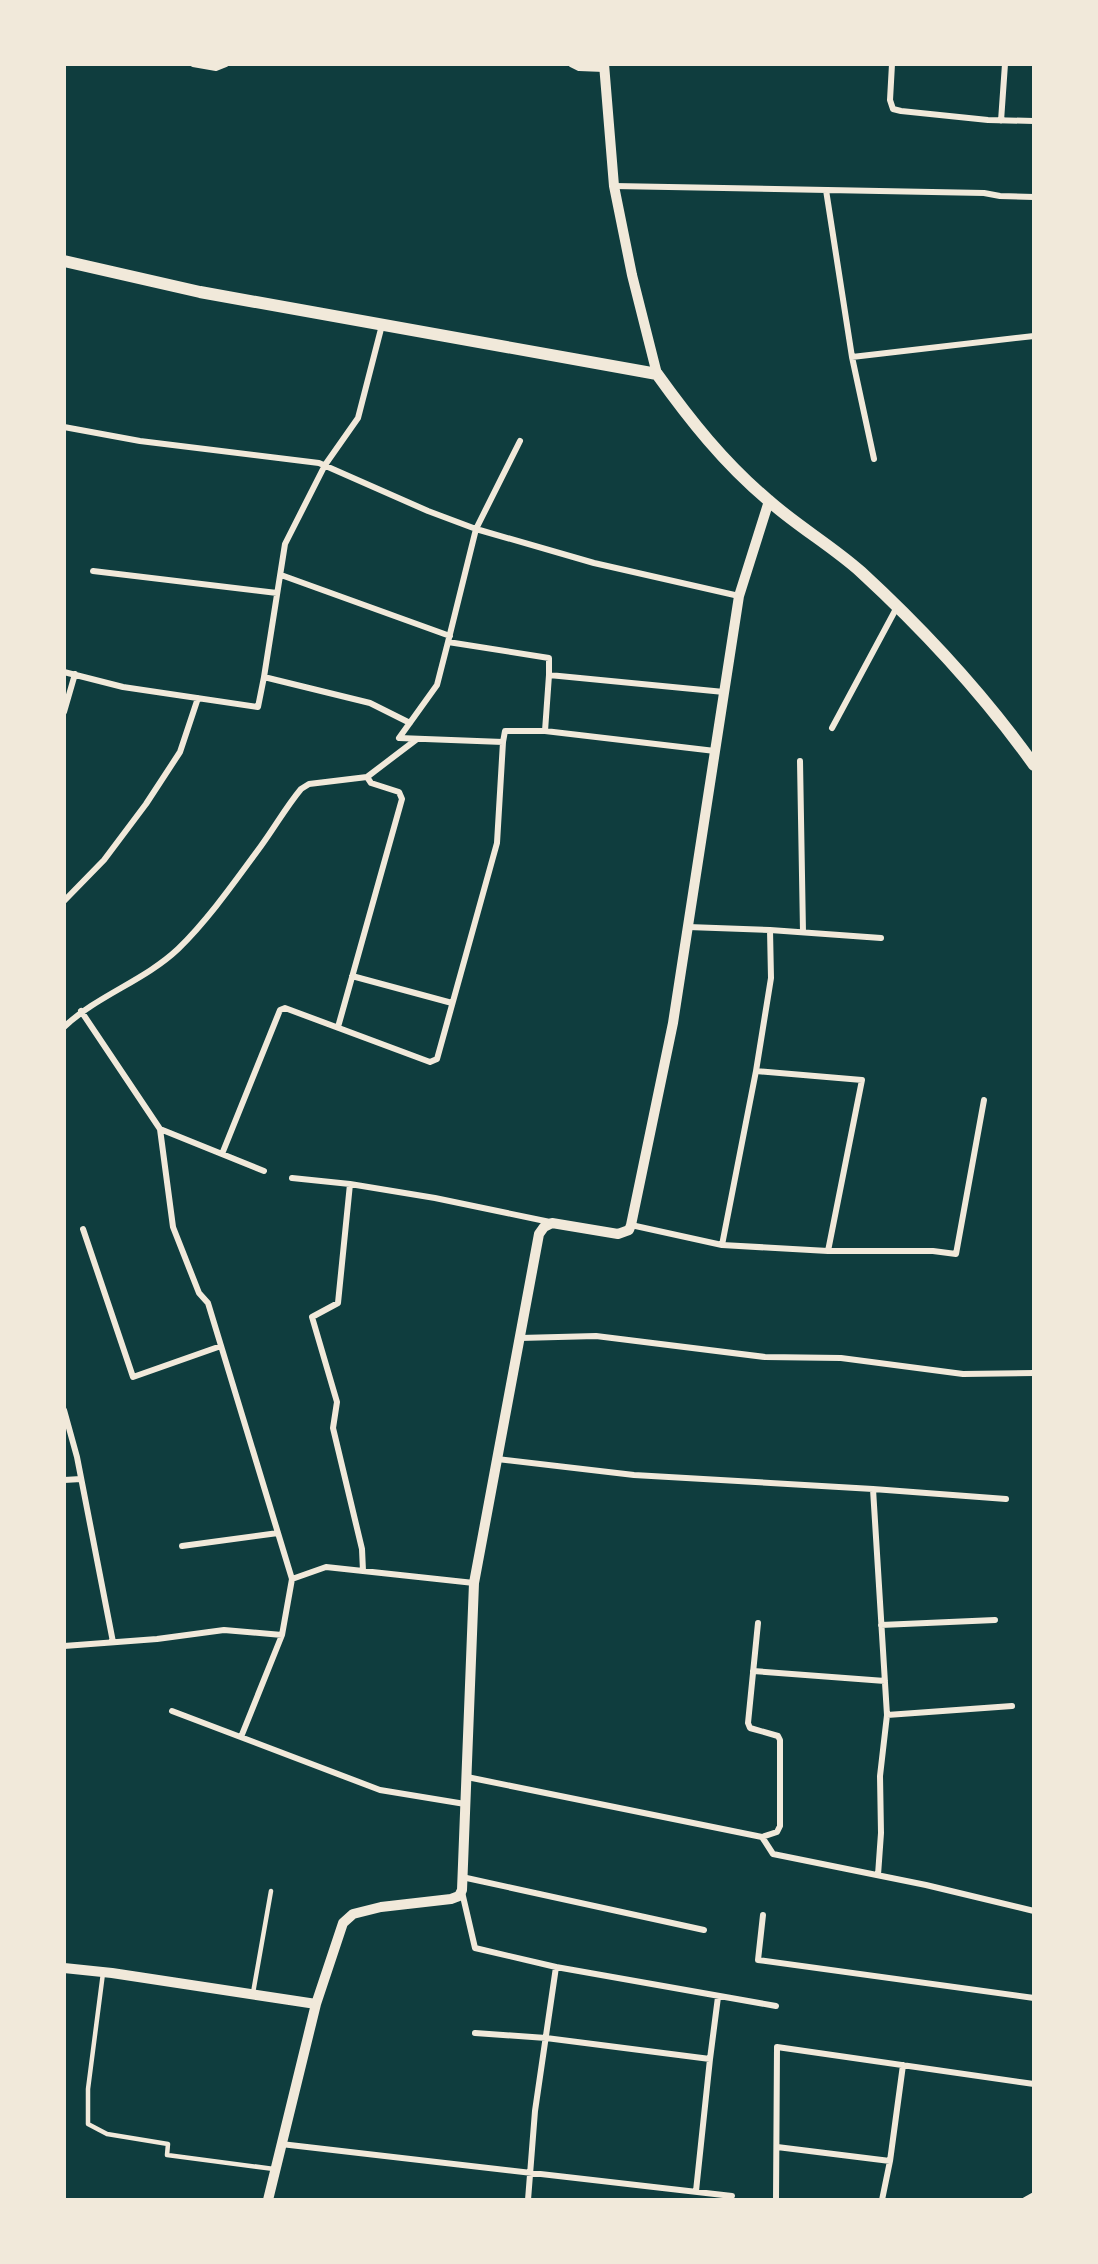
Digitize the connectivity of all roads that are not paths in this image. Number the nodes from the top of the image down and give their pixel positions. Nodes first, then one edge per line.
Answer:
1 (193, 64) edge
2 (226, 64) edge
3 (571, 64) edge
4 (892, 64) edge
5 (1005, 64) edge
6 (604, 67) edge
7 (1001, 121) junction
8 (1034, 121) edge
9 (614, 186) junction
10 (826, 190) junction
11 (1034, 197) edge
12 (64, 261) edge
13 (382, 326) junction
14 (1034, 336) edge
15 (852, 357) junction
16 (657, 374) junction
17 (64, 428) edge
18 (520, 441) dead end
19 (874, 459) dead end
20 (325, 465) junction
21 (769, 501) junction
22 (476, 529) junction
23 (93, 571) dead end
24 (281, 575) junction
25 (277, 593) junction
26 (739, 596) junction
27 (897, 607) junction
28 (449, 639) junction
29 (64, 672) edge
30 (75, 674) junction
31 (549, 675) junction
32 (264, 676) junction
33 (724, 692) junction
34 (198, 698) junction
35 (64, 712) edge
36 (410, 723) junction
37 (832, 728) dead end
38 (545, 731) junction
39 (417, 739) junction
40 (503, 742) junction
41 (715, 751) junction
42 (800, 761) dead end
43 (1034, 765) edge
44 (368, 777) junction
45 (64, 901) edge
46 (687, 927) junction
47 (770, 930) junction
48 (803, 932) junction
49 (881, 938) dead end
50 (352, 976) junction
51 (452, 1003) junction
52 (81, 1011) junction
53 (64, 1027) edge
54 (338, 1027) junction
55 (756, 1071) junction
56 (984, 1100) dead end
57 (160, 1129) junction
58 (222, 1154) junction
59 (264, 1172) dead end
60 (292, 1178) dead end
61 (350, 1184) junction
62 (552, 1223) junction
63 (631, 1224) junction
64 (83, 1229) dead end
65 (722, 1245) junction
66 (828, 1251) junction
67 (520, 1338) junction
68 (221, 1346) junction
69 (1034, 1372) edge
70 (64, 1410) edge
71 (496, 1459) junction
72 (81, 1479) junction
73 (64, 1480) edge
74 (873, 1489) junction
75 (1006, 1499) dead end
76 (278, 1533) junction
77 (182, 1546) dead end
78 (363, 1571) junction
79 (292, 1580) junction
80 (474, 1584) junction
81 (995, 1620) dead end
82 (758, 1623) dead end
83 (881, 1626) junction
84 (282, 1635) junction
85 (113, 1642) junction
86 (64, 1646) edge
87 (753, 1671) junction
88 (885, 1681) junction
89 (1012, 1706) dead end
90 (172, 1711) dead end
91 (887, 1715) junction
92 (241, 1737) junction
93 (467, 1777) junction
94 (465, 1804) junction
95 (762, 1837) junction
96 (878, 1875) junction
97 (462, 1877) junction
98 (462, 1890) junction
99 (271, 1891) dead end
100 (1034, 1911) edge
101 (763, 1915) dead end
102 (704, 1930) dead end
103 (556, 1967) junction
104 (64, 1968) edge
105 (103, 1972) junction
106 (253, 1996) junction
107 (718, 1997) junction
108 (1034, 1998) edge
109 (316, 2004) junction
110 (776, 2006) dead end
111 (475, 2033) dead end
112 (546, 2038) junction
113 (710, 2059) junction
114 (903, 2065) junction
115 (1034, 2084) edge
116 (280, 2144) junction
117 (777, 2147) junction
118 (890, 2161) junction
119 (274, 2169) junction
120 (529, 2172) junction
121 (696, 2191) junction
122 (1034, 2195) edge
123 (732, 2196) dead end
124 (268, 2199) edge
125 (528, 2199) edge
126 (776, 2199) edge
127 (882, 2199) edge
128 (1025, 2199) edge

1 - 2 street
3 - 6 street
4 - 7 street
5 - 7 street
6 - 9 street
7 - 8 street
9 - 10 street
9 - 16 street
10 - 11 street
10 - 15 street
12 - 13 main road
13 - 16 main road
13 - 20 street
14 - 15 street
15 - 19 street
16 - 21 main road
17 - 20 street
18 - 22 street
20 - 22 street
20 - 24 street
21 - 26 street
21 - 27 main road
22 - 26 street
22 - 28 street
23 - 25 street
24 - 25 street
24 - 28 street
25 - 32 street
26 - 33 street
27 - 37 street
27 - 43 main road
28 - 31 street
28 - 36 street
29 - 30 street
30 - 34 street
30 - 35 street
31 - 33 street
31 - 38 street
32 - 34 street
32 - 36 street
33 - 41 street
34 - 45 street
36 - 39 street
38 - 40 street
38 - 41 street
39 - 40 street
39 - 44 street
40 - 51 street
41 - 46 street
42 - 48 street
44 - 50 street
44 - 52 street
46 - 47 street
46 - 63 street
47 - 48 street
47 - 55 street
48 - 49 street
50 - 51 street
50 - 54 street
51 - 54 street
52 - 53 street
52 - 57 street
54 - 58 street
55 - 65 street
55 - 66 street
56 - 66 street
57 - 58 street
57 - 68 street
58 - 59 street
60 - 61 street
61 - 62 street
61 - 78 street
62 - 63 street
62 - 67 street
63 - 65 street
64 - 68 street
65 - 66 street
67 - 69 street
67 - 71 street
68 - 76 street
70 - 72 street
71 - 74 street
71 - 80 street
72 - 73 street
72 - 85 street
74 - 75 street
74 - 83 street
76 - 77 street
76 - 79 street
78 - 79 street
78 - 80 street
79 - 84 street
80 - 93 street
81 - 83 street
82 - 87 street
83 - 88 street
84 - 85 street
84 - 92 street
85 - 86 street
87 - 88 street
87 - 95 street
88 - 91 street
89 - 91 street
90 - 92 street
91 - 96 street
92 - 94 street
93 - 94 street
93 - 95 street
94 - 97 street
95 - 96 street
96 - 100 street
97 - 98 street
97 - 102 street
98 - 103 street
98 - 109 street
99 - 106 lane
101 - 108 street
103 - 107 street
103 - 112 street
104 - 105 street
105 - 106 street
105 - 119 lane
106 - 109 street
107 - 110 street
107 - 113 street
109 - 116 street
111 - 112 street
112 - 113 street
112 - 120 street
113 - 121 street
114 - 115 street
114 - 117 street
114 - 118 street
116 - 119 street
116 - 120 street
117 - 118 street
117 - 126 street
118 - 127 street
119 - 124 street
120 - 121 street
120 - 125 street
121 - 123 street
122 - 128 street

